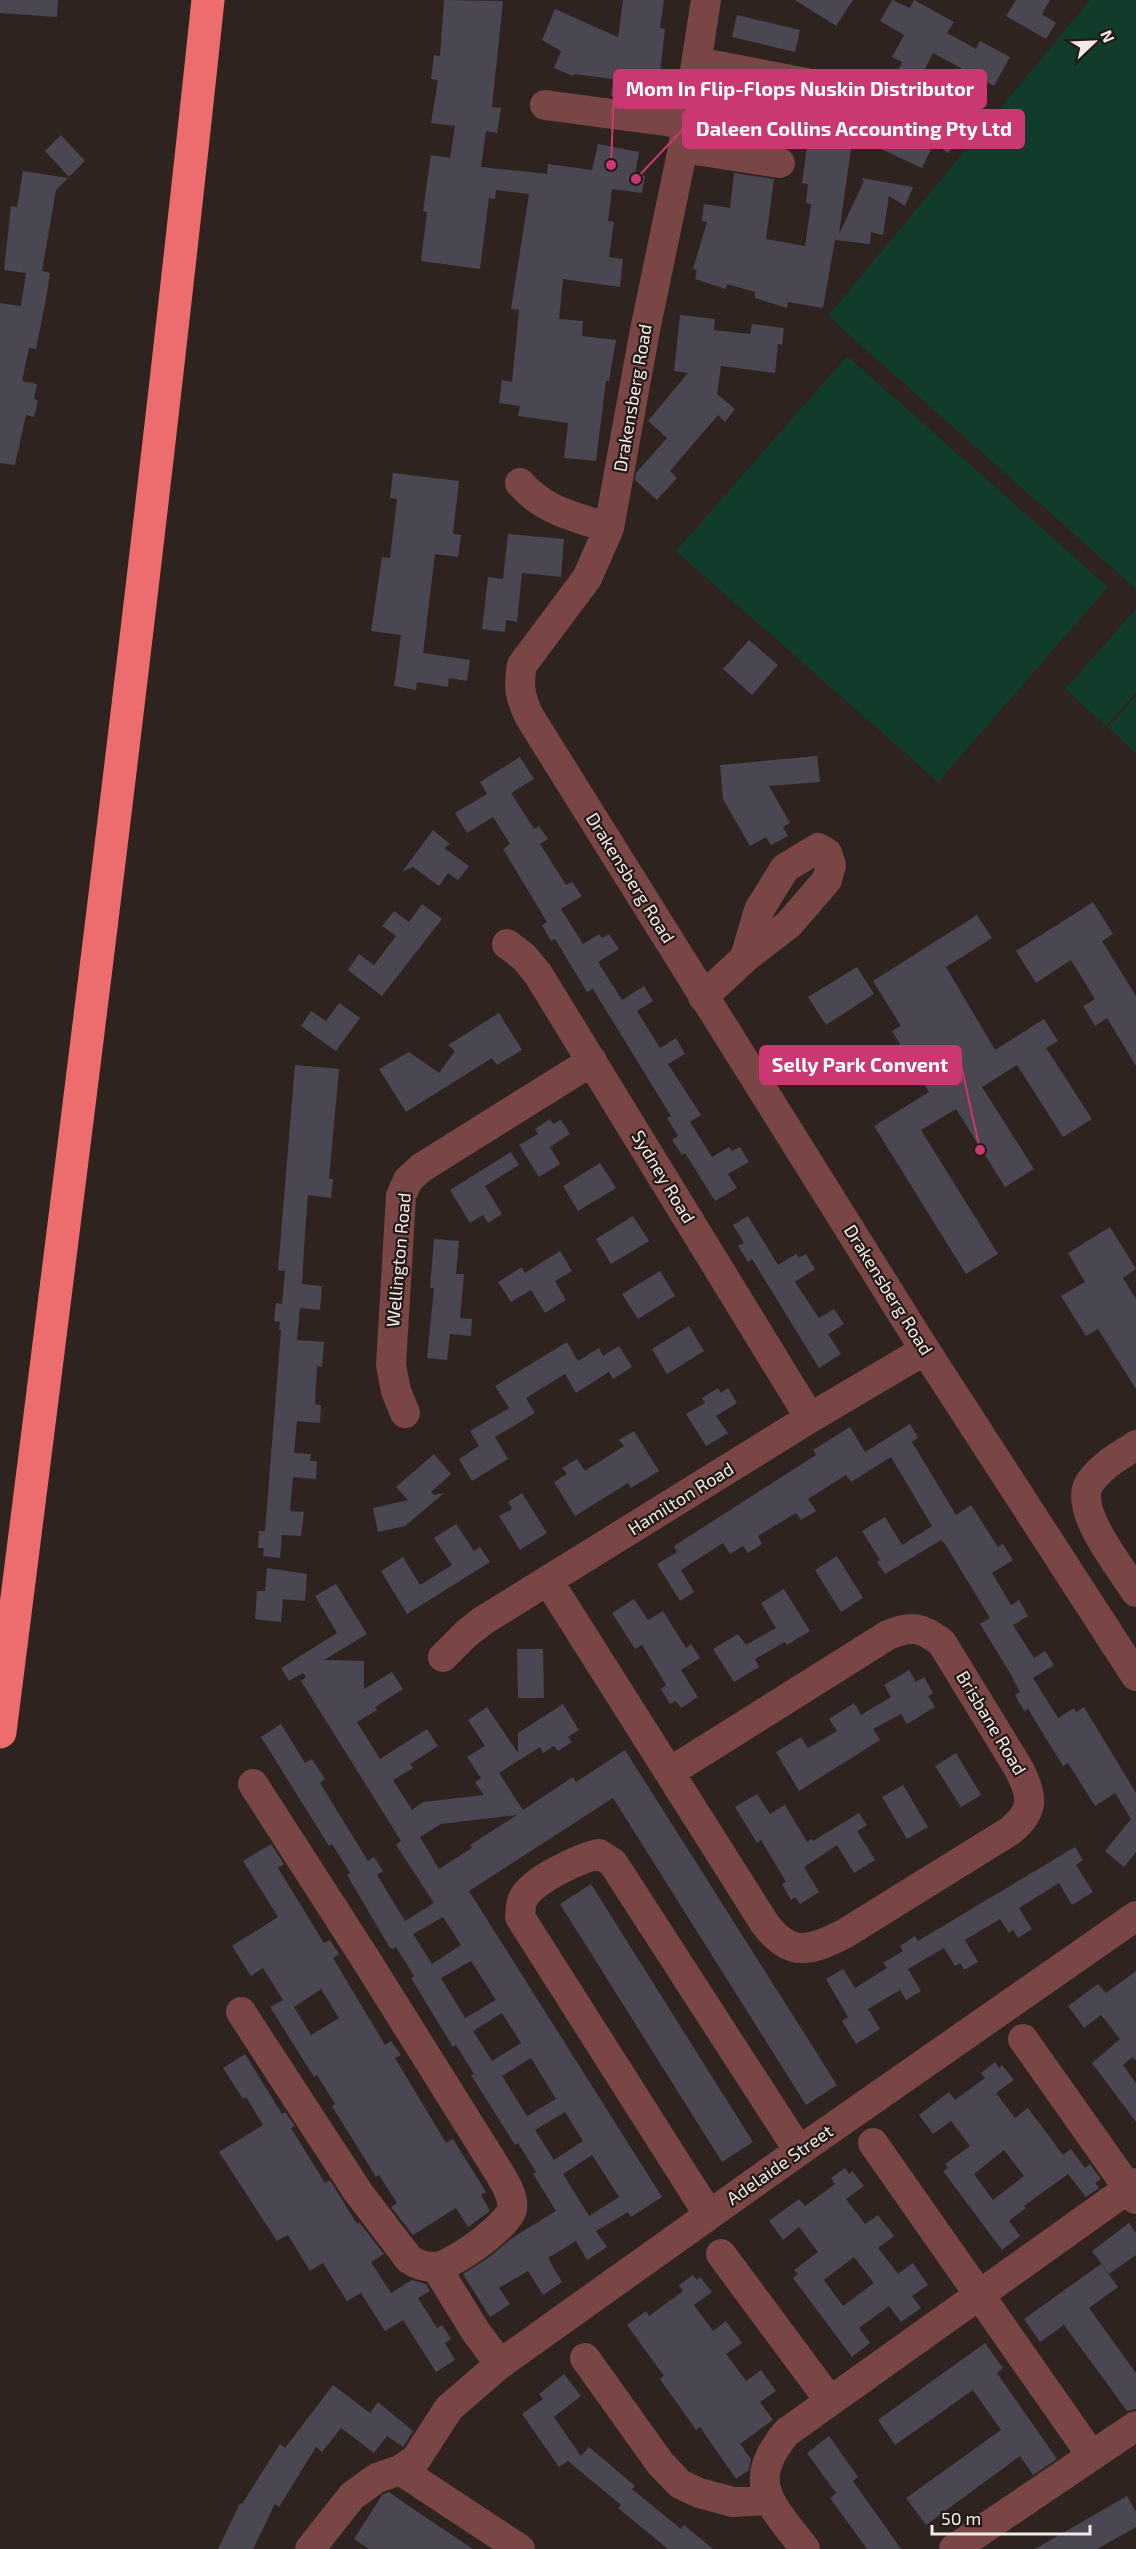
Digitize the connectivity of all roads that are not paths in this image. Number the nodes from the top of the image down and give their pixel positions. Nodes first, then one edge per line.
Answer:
1 (208, 0) edge
2 (706, 0) edge
3 (697, 62) junction
4 (545, 105) dead end
5 (899, 117) dead end
6 (685, 136) junction
7 (780, 163) dead end
8 (520, 483) dead end
9 (609, 528) junction
10 (507, 944) dead end
11 (745, 958) dead end
12 (703, 997) junction
13 (592, 1061) junction
14 (926, 1350) junction
15 (405, 1413) dead end
16 (810, 1418) junction
17 (1136, 1445) edge
18 (1133, 1580) edge
19 (549, 1582) junction
20 (443, 1657) dead end
21 (1136, 1676) edge
22 (0, 1732) edge
23 (670, 1772) junction
24 (253, 1784) dead end
25 (1136, 1916) edge
26 (241, 2012) dead end
27 (1023, 2039) dead end
28 (873, 2143) dead end
29 (799, 2151) junction
30 (1133, 2190) edge
31 (709, 2215) junction
32 (721, 2254) dead end
33 (436, 2267) junction
34 (979, 2295) junction
35 (585, 2358) dead end
36 (500, 2364) junction
37 (830, 2401) junction
38 (1136, 2426) edge
39 (1092, 2456) junction
40 (400, 2470) junction
41 (768, 2500) junction
42 (512, 2547) edge
43 (310, 2549) edge
44 (806, 2549) edge
45 (954, 2549) edge

1 - 22 highway
2 - 3 street, Drakensberg Road
3 - 5 street
3 - 6 street, Drakensberg Road
4 - 6 street
6 - 7 street
6 - 9 street, Drakensberg Road
8 - 9 street
9 - 12 street, Drakensberg Road
10 - 13 street, Sydney Road
11 - 12 street
12 - 14 street, Drakensberg Road
13 - 15 street, Wellington Road
13 - 16 street, Sydney Road
14 - 16 street, Hamilton Road
14 - 21 street, Drakensberg Road
16 - 19 street, Hamilton Road
17 - 18 street
19 - 20 street, Hamilton Road
19 - 23 street, Brisbane Road
23 - 23 street, Brisbane Road
24 - 33 street
25 - 29 street, Adelaide Street
26 - 33 street
27 - 30 street
28 - 34 street
29 - 31 street, Adelaide Street
29 - 31 street
30 - 34 street
31 - 36 street, Adelaide Street
32 - 37 street
33 - 36 street
34 - 37 street
34 - 39 street
35 - 41 street
36 - 40 street, Adelaide Street
37 - 41 street
38 - 39 street
39 - 45 street
40 - 42 street
40 - 43 street
41 - 44 street

